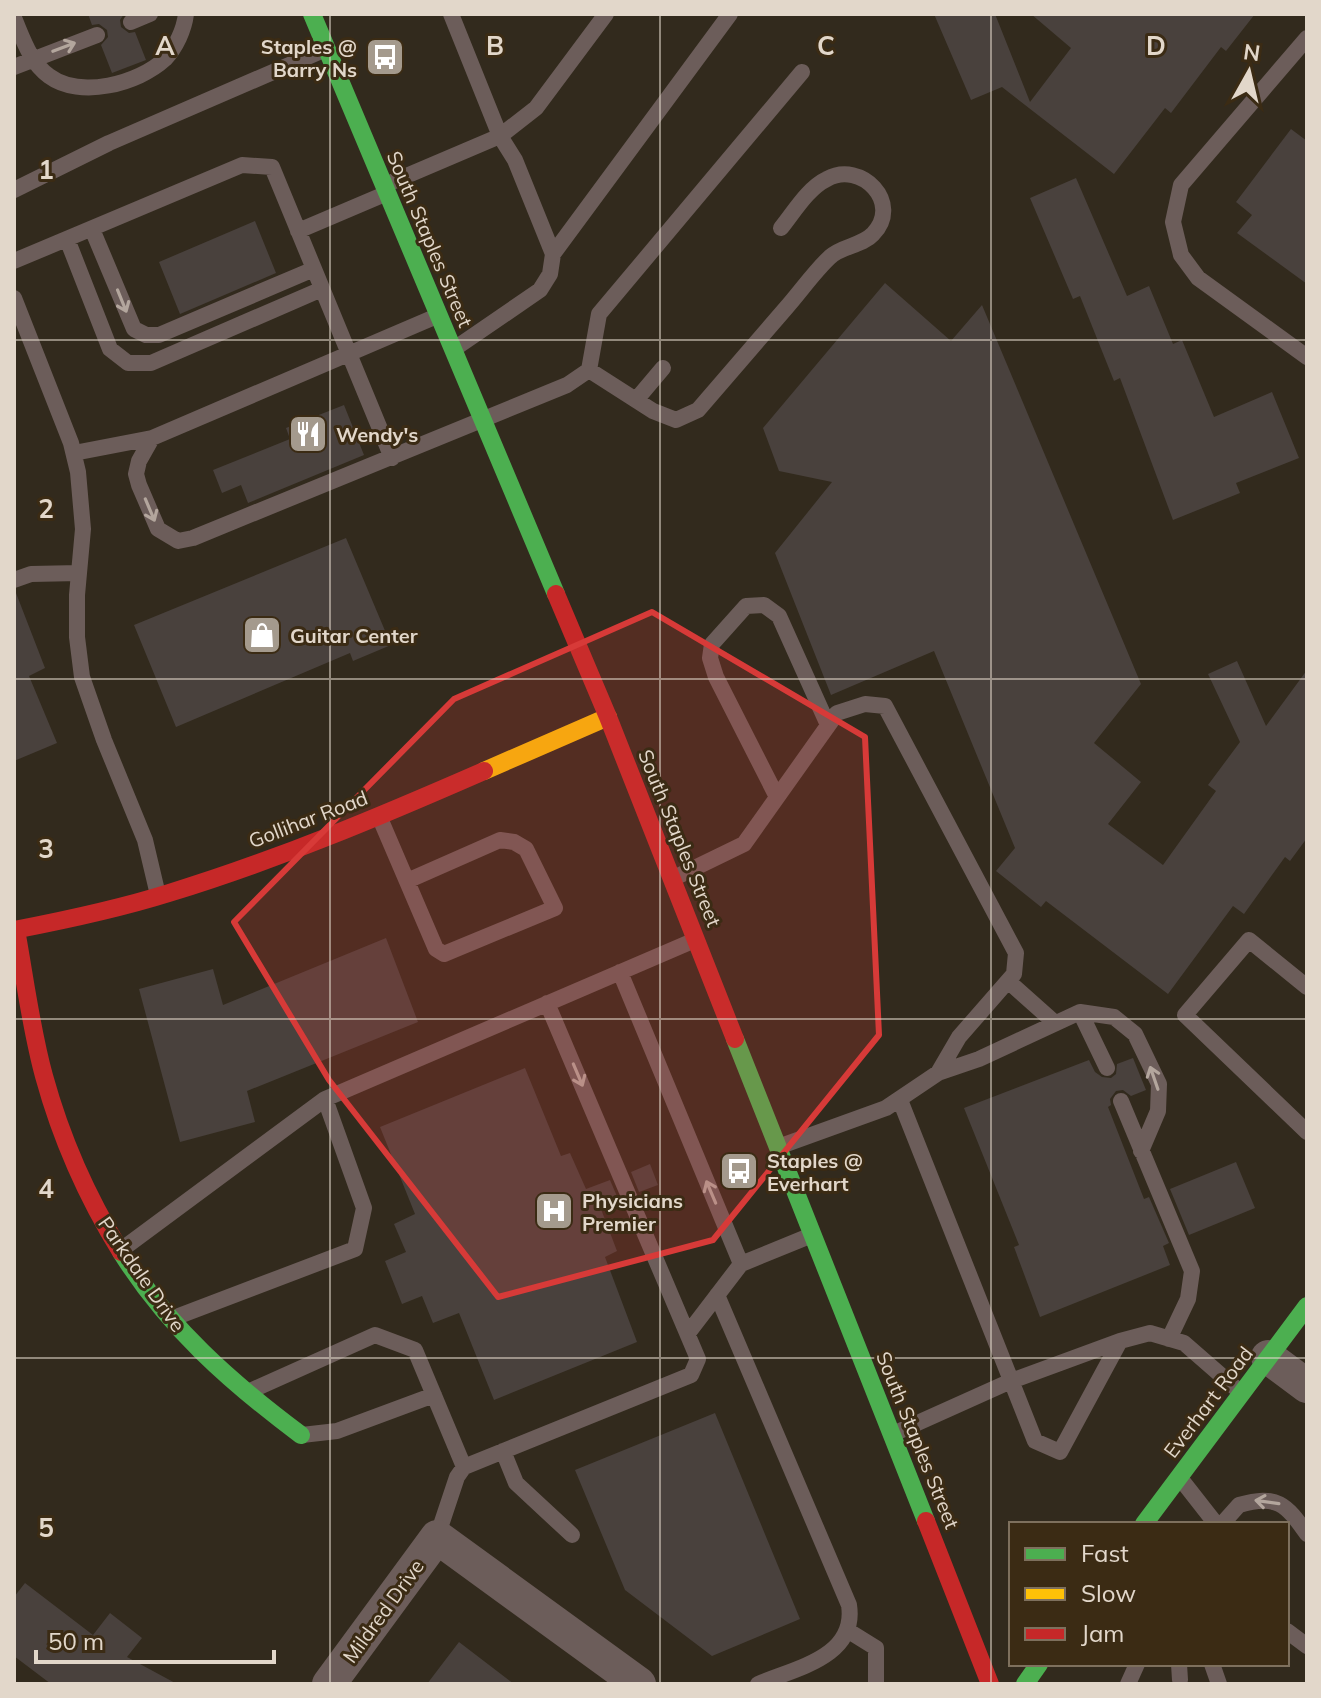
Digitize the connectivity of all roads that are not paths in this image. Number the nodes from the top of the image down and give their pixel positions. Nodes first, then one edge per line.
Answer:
1 (150, 14) edge
2 (186, 14) edge
3 (312, 14) edge
4 (451, 14) edge
5 (606, 14) edge
6 (730, 14) edge
7 (14, 18) edge
8 (131, 22) dead end
9 (97, 35) dead end
10 (1307, 38) edge
11 (326, 49) junction
12 (32, 60) junction
13 (14, 67) edge
14 (802, 72) dead end
15 (500, 136) junction
16 (385, 189) junction
17 (14, 190) edge
18 (781, 228) dead end
19 (92, 229) junction
20 (298, 231) junction
21 (67, 239) junction
22 (553, 254) junction
23 (14, 261) edge
24 (314, 269) junction
25 (322, 289) junction
26 (14, 298) edge
27 (439, 315) junction
28 (453, 349) junction
29 (348, 354) junction
30 (1307, 357) edge
31 (663, 368) dead end
32 (589, 370) junction
33 (636, 400) junction
34 (483, 422) junction
35 (152, 438) junction
36 (74, 453) junction
37 (392, 458) junction
38 (79, 573) junction
39 (14, 580) edge
40 (608, 717) junction
41 (828, 725) junction
42 (777, 797) junction
43 (379, 815) junction
44 (672, 879) junction
45 (407, 881) junction
46 (158, 896) junction
47 (15, 930) edge
48 (696, 939) junction
49 (620, 972) junction
50 (1008, 981) junction
51 (1307, 987) edge
52 (547, 1003) junction
53 (1080, 1012) junction
54 (23, 1014) edge
55 (1055, 1023) junction
56 (1107, 1068) dead end
57 (938, 1073) junction
58 (325, 1099) junction
59 (900, 1100) junction
60 (1121, 1101) dead end
61 (1307, 1132) edge
62 (778, 1147) junction
63 (1141, 1151) junction
64 (813, 1235) junction
65 (121, 1250) junction
66 (741, 1264) junction
67 (717, 1295) junction
68 (1307, 1306) edge
69 (169, 1320) junction
70 (689, 1332) junction
71 (1169, 1339) junction
72 (1120, 1341) junction
73 (1268, 1357) junction
74 (1011, 1381) junction
75 (1307, 1386) edge
76 (247, 1393) junction
77 (1242, 1393) junction
78 (434, 1395) junction
79 (892, 1434) junction
80 (301, 1435) joint
81 (503, 1451) junction
82 (464, 1467) junction
83 (1179, 1477) junction
84 (1145, 1522) edge
85 (1217, 1522) edge
86 (1221, 1522) edge
87 (1307, 1534) edge
88 (572, 1535) dead end
89 (437, 1537) junction
90 (847, 1630) junction
91 (1289, 1632) edge
92 (1307, 1646) edge
93 (1038, 1666) edge
94 (769, 1682) edge
95 (329, 1684) edge
96 (639, 1684) edge
97 (876, 1684) edge
98 (990, 1684) edge
99 (1025, 1684) edge

1 - 8 lane
2 - 12 lane
3 - 11 main road, South Staples Street
4 - 15 lane
5 - 15 lane
6 - 22 lane
7 - 12 lane
12 -> 9 lane
10 - 30 lane
11 - 16 main road, South Staples Street
11 - 17 lane
12 - 13 lane
14 - 32 lane
15 - 16 lane
15 - 22 lane
16 - 20 lane
16 - 27 main road, South Staples Street
18 - 33 lane
19 - 20 lane
19 - 21 lane
19 -> 24 lane
20 - 24 lane
21 - 23 lane
21 - 25 lane
22 - 28 lane
24 - 25 lane
25 - 29 lane
26 - 36 lane
27 - 28 main road, South Staples Street
27 - 29 lane
28 - 34 main road, South Staples Street
29 - 35 lane
29 - 37 lane
31 - 33 lane
32 - 33 lane
32 - 34 lane
34 - 37 lane
34 - 40 main road, South Staples Street
35 - 36 lane
35 -> 37 lane
36 - 38 lane
38 - 39 lane
38 - 46 lane
40 - 43 main road, Gollihar Road
40 - 44 main road, South Staples Street
41 - 42 lane
41 - 42 lane
41 - 50 lane
42 - 44 lane
43 - 45 lane
43 - 46 main road, Gollihar Road
44 - 48 main road, South Staples Street
45 - 45 lane
46 - 47 main road, Gollihar Road
47 - 54 main road, Parkdale Drive
48 - 49 lane
48 - 62 main road, South Staples Street
49 - 52 lane
66 -> 49 lane
50 - 55 lane
50 - 57 lane
51 - 61 lane
52 - 58 lane
52 -> 70 lane
53 - 55 lane
53 - 56 lane
63 -> 53 lane
54 - 65 main road, Parkdale Drive
55 - 57 lane
57 - 59 lane
58 - 65 lane
58 - 69 lane
59 - 62 lane
59 - 74 lane
60 - 63 lane
62 - 64 main road, South Staples Street
63 - 71 lane
64 - 66 lane
64 - 79 main road, South Staples Street
65 - 69 main road, Parkdale Drive
66 - 67 lane
67 - 70 lane
67 - 90 lane
68 - 73 main road, Everhart Road
69 - 76 main road, Parkdale Drive
70 - 81 lane
71 - 72 lane
71 - 77 lane
72 - 74 lane
72 - 74 lane
73 - 75 street
73 - 77 main road, Everhart Road
74 - 79 lane
76 - 78 lane
76 - 80 main road, Parkdale Drive
77 - 83 main road, Everhart Road
78 - 80 lane
78 - 82 lane
79 - 98 main road, South Staples Street
81 - 82 lane
81 - 88 lane
82 - 89 lane
83 - 84 main road, Everhart Road
83 - 85 lane
87 -> 86 lane
89 - 95 street, Mildred Drive
89 - 96 street
90 - 94 lane
90 - 97 lane
91 - 92 lane
93 - 99 main road

